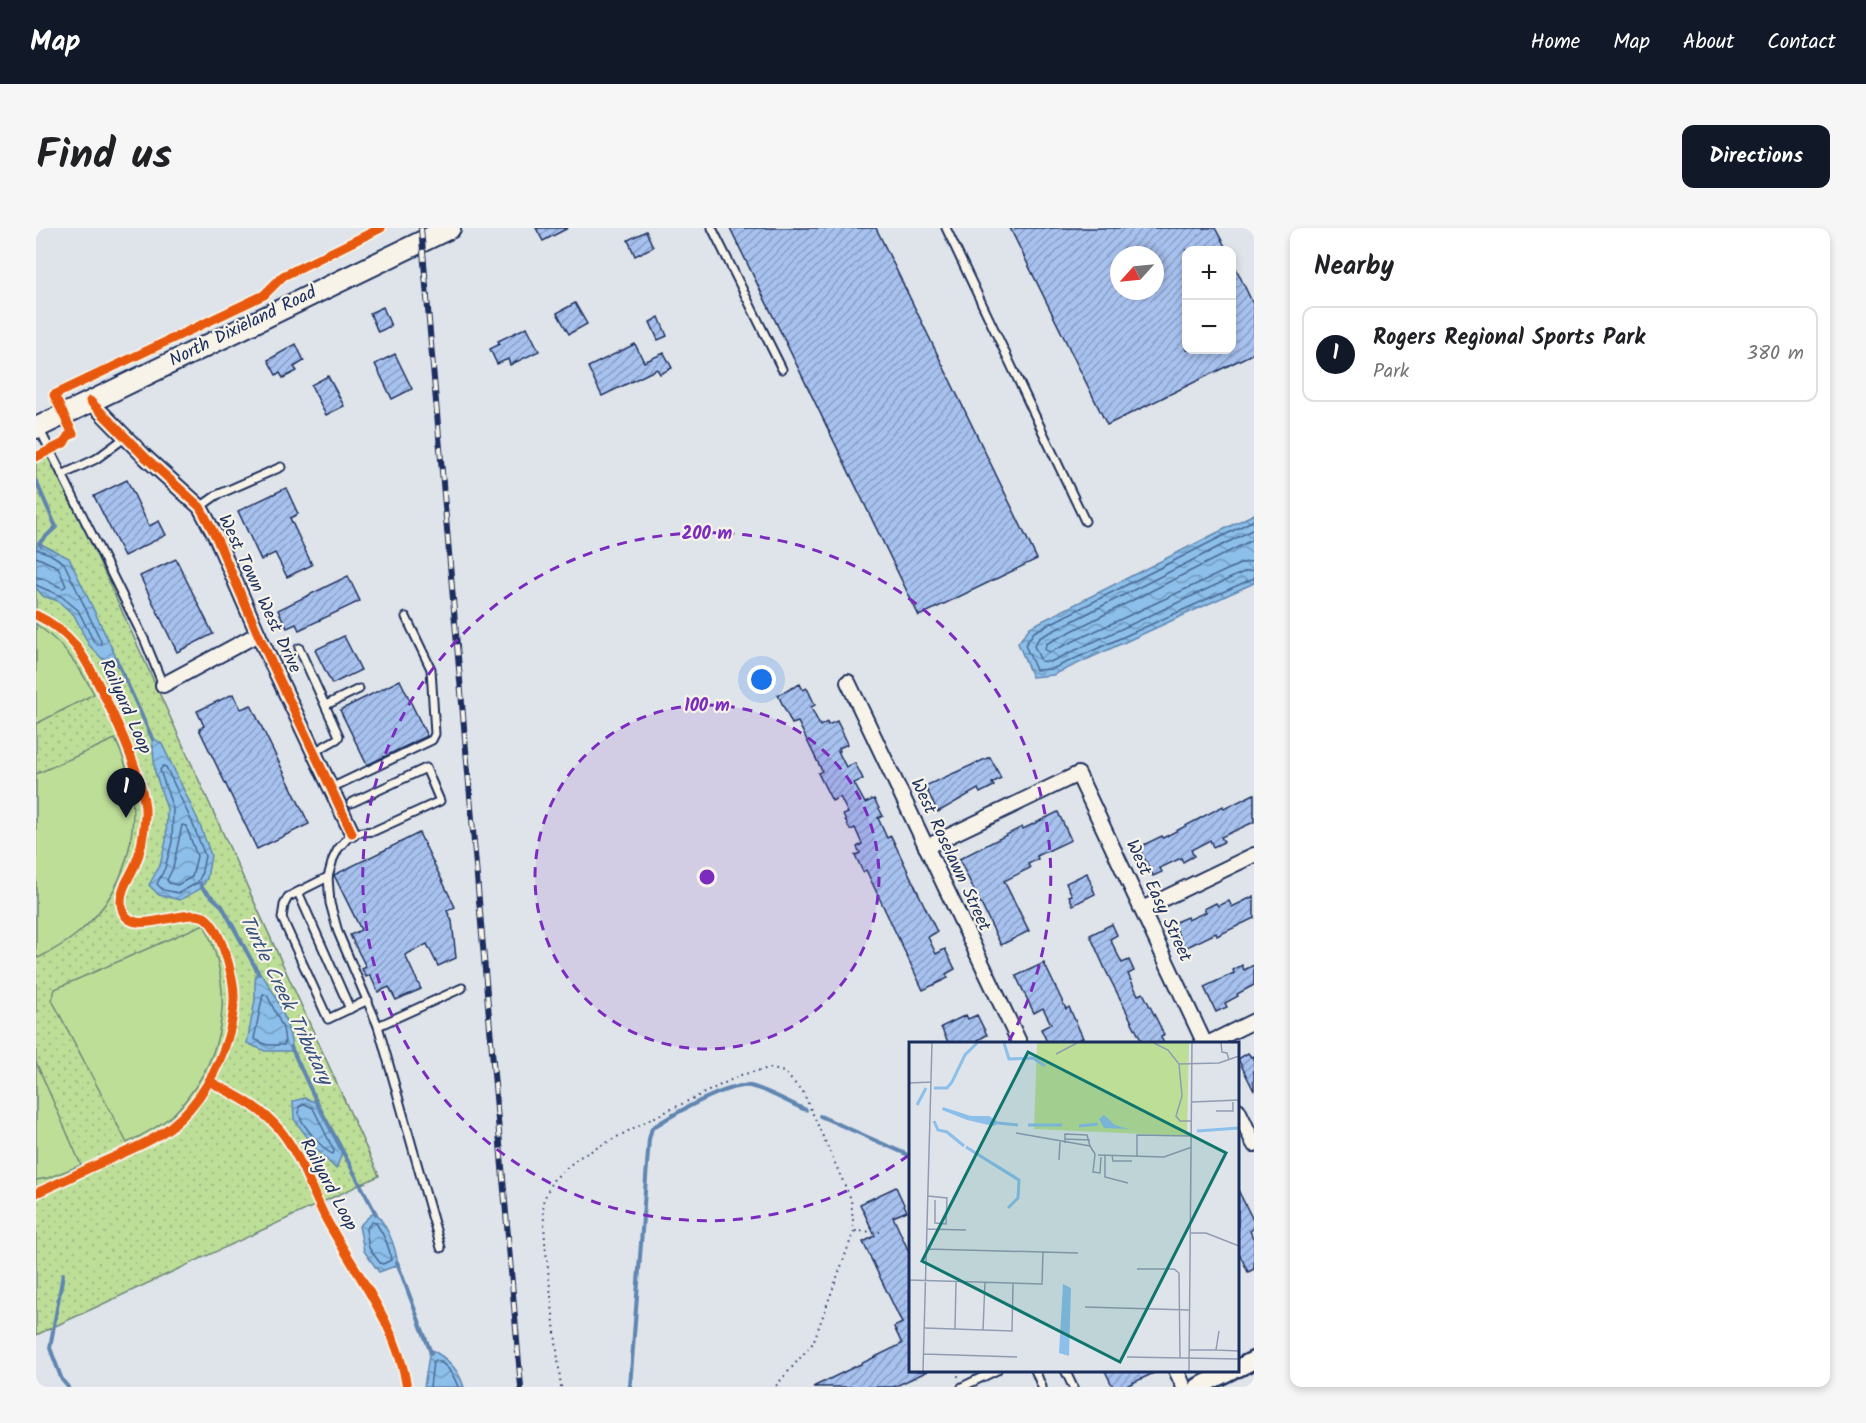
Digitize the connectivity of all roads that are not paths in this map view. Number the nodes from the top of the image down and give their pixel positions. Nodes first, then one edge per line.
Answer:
1 (450, 228) edge
2 (712, 228) edge
3 (946, 228) edge
4 (782, 369) dead end
5 (90, 401) junction
6 (37, 427) edge
7 (126, 437) junction
8 (281, 466) dead end
9 (62, 475) junction
10 (200, 507) junction
11 (1085, 521) dead end
12 (406, 616) dead end
13 (258, 634) junction
14 (299, 648) dead end
15 (848, 682) dead end
16 (163, 685) joint
17 (359, 689) dead end
18 (326, 705) junction
19 (314, 752) junction
20 (331, 788) junction
21 (351, 802) dead end
22 (352, 833) junction
23 (926, 847) junction
24 (1254, 855) edge
25 (328, 877) junction
26 (298, 892) junction
27 (1142, 909) junction
28 (462, 988) dead end
29 (368, 1000) junction
30 (350, 1009) junction
31 (1254, 1021) edge
32 (378, 1026) junction
33 (1019, 1042) edge
34 (1205, 1042) edge
35 (1210, 1042) edge
36 (1239, 1112) edge
37 (1254, 1144) edge
38 (441, 1248) dead end
39 (1254, 1360) edge
40 (1239, 1368) edge
41 (994, 1372) edge
42 (1035, 1372) edge
43 (1066, 1372) edge
44 (1176, 1372) edge
45 (1230, 1372) edge
46 (961, 1384) edge
47 (1042, 1387) edge
48 (1073, 1387) edge
49 (1184, 1387) edge
50 (1198, 1387) edge

1 - 5 main road, North Dixieland Road
2 - 4 lane
3 - 11 lane
5 - 6 main road, North Dixieland Road
5 - 7 street, West Town West Drive
6 - 9 lane
7 - 9 lane
7 - 10 street, West Town West Drive
8 - 10 lane
9 - 16 lane
10 - 13 street, West Town West Drive
12 - 20 lane
13 - 16 street
13 - 19 street, West Town West Drive
14 - 18 lane
15 - 23 street, West Roselawn Street
17 - 18 lane
18 - 19 lane
19 - 20 street, West Town West Drive
20 - 22 street, West Town West Drive
21 - 22 lane
22 - 25 lane
23 - 27 street, West Easy Street
23 - 33 street, West Roselawn Street
24 - 27 street
25 - 26 lane
25 - 29 lane
26 - 30 lane
26 - 30 lane
27 - 34 street, West Easy Street
28 - 32 lane
29 - 30 lane
29 - 32 lane
31 - 35 street
32 - 38 lane
36 - 37 street
39 - 40 street
41 - 46 lane
42 - 47 lane
43 - 48 lane
44 - 49 street
45 - 50 street

